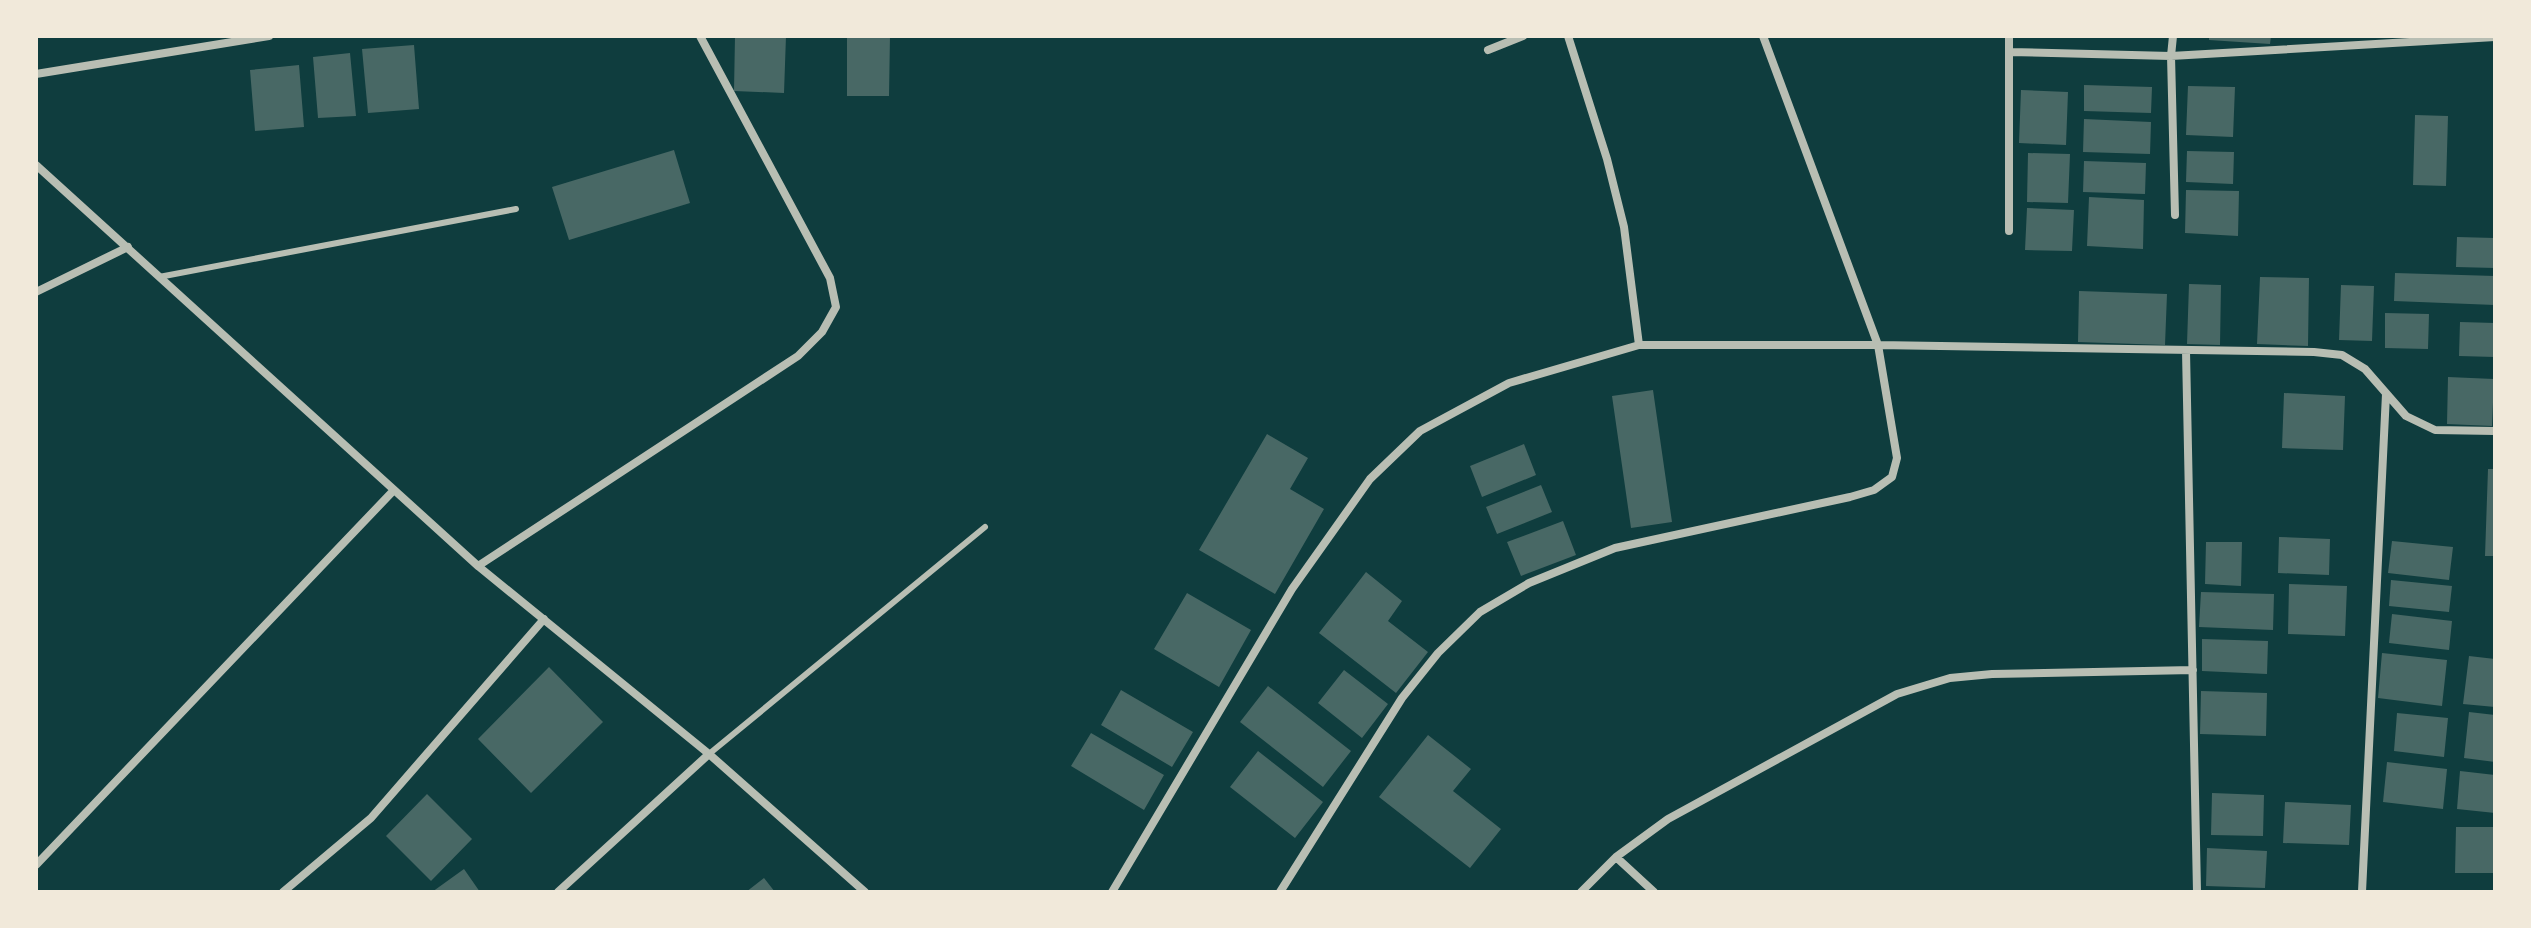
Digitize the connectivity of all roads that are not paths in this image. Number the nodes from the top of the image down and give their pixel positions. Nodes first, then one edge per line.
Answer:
1 (269, 36) edge
2 (700, 36) edge
3 (1523, 36) edge
4 (1568, 36) edge
5 (1763, 36) edge
6 (2009, 36) edge
7 (2173, 36) edge
8 (2495, 37) edge
9 (2373, 40) edge
10 (1488, 50) dead end
11 (2009, 52) junction
12 (2171, 56) junction
13 (36, 74) edge
14 (36, 165) edge
15 (516, 209) dead end
16 (2175, 215) dead end
17 (2009, 231) dead end
18 (128, 247) junction
19 (159, 277) junction
20 (36, 292) edge
21 (1639, 345) junction
22 (1878, 345) junction
23 (2186, 351) junction
24 (2386, 394) junction
25 (2495, 431) edge
26 (394, 490) junction
27 (985, 527) dead end
28 (478, 566) junction
29 (544, 619) junction
30 (2193, 670) junction
31 (709, 754) junction
32 (1616, 857) junction
33 (36, 865) edge
34 (861, 891) edge
35 (283, 892) edge
36 (558, 892) edge
37 (1112, 892) edge
38 (1280, 892) edge
39 (1581, 892) edge
40 (1654, 892) edge
41 (2197, 892) edge
42 (2362, 892) edge

1 - 13 street
2 - 28 street
3 - 10 street
4 - 21 street
5 - 22 street
6 - 11 street
7 - 12 street
8 - 9 street
9 - 12 street
11 - 12 street
11 - 17 street
12 - 16 street
14 - 18 street
15 - 19 lane
18 - 19 street
18 - 20 street
19 - 26 street
21 - 22 street
21 - 37 street
22 - 23 street
22 - 38 street
23 - 24 street
23 - 30 street
24 - 25 street
24 - 42 street
26 - 28 street
26 - 33 street
27 - 31 lane
28 - 29 street
29 - 31 street
29 - 35 street
30 - 32 street
30 - 41 street
31 - 34 street
31 - 36 street
32 - 39 street
32 - 40 street

